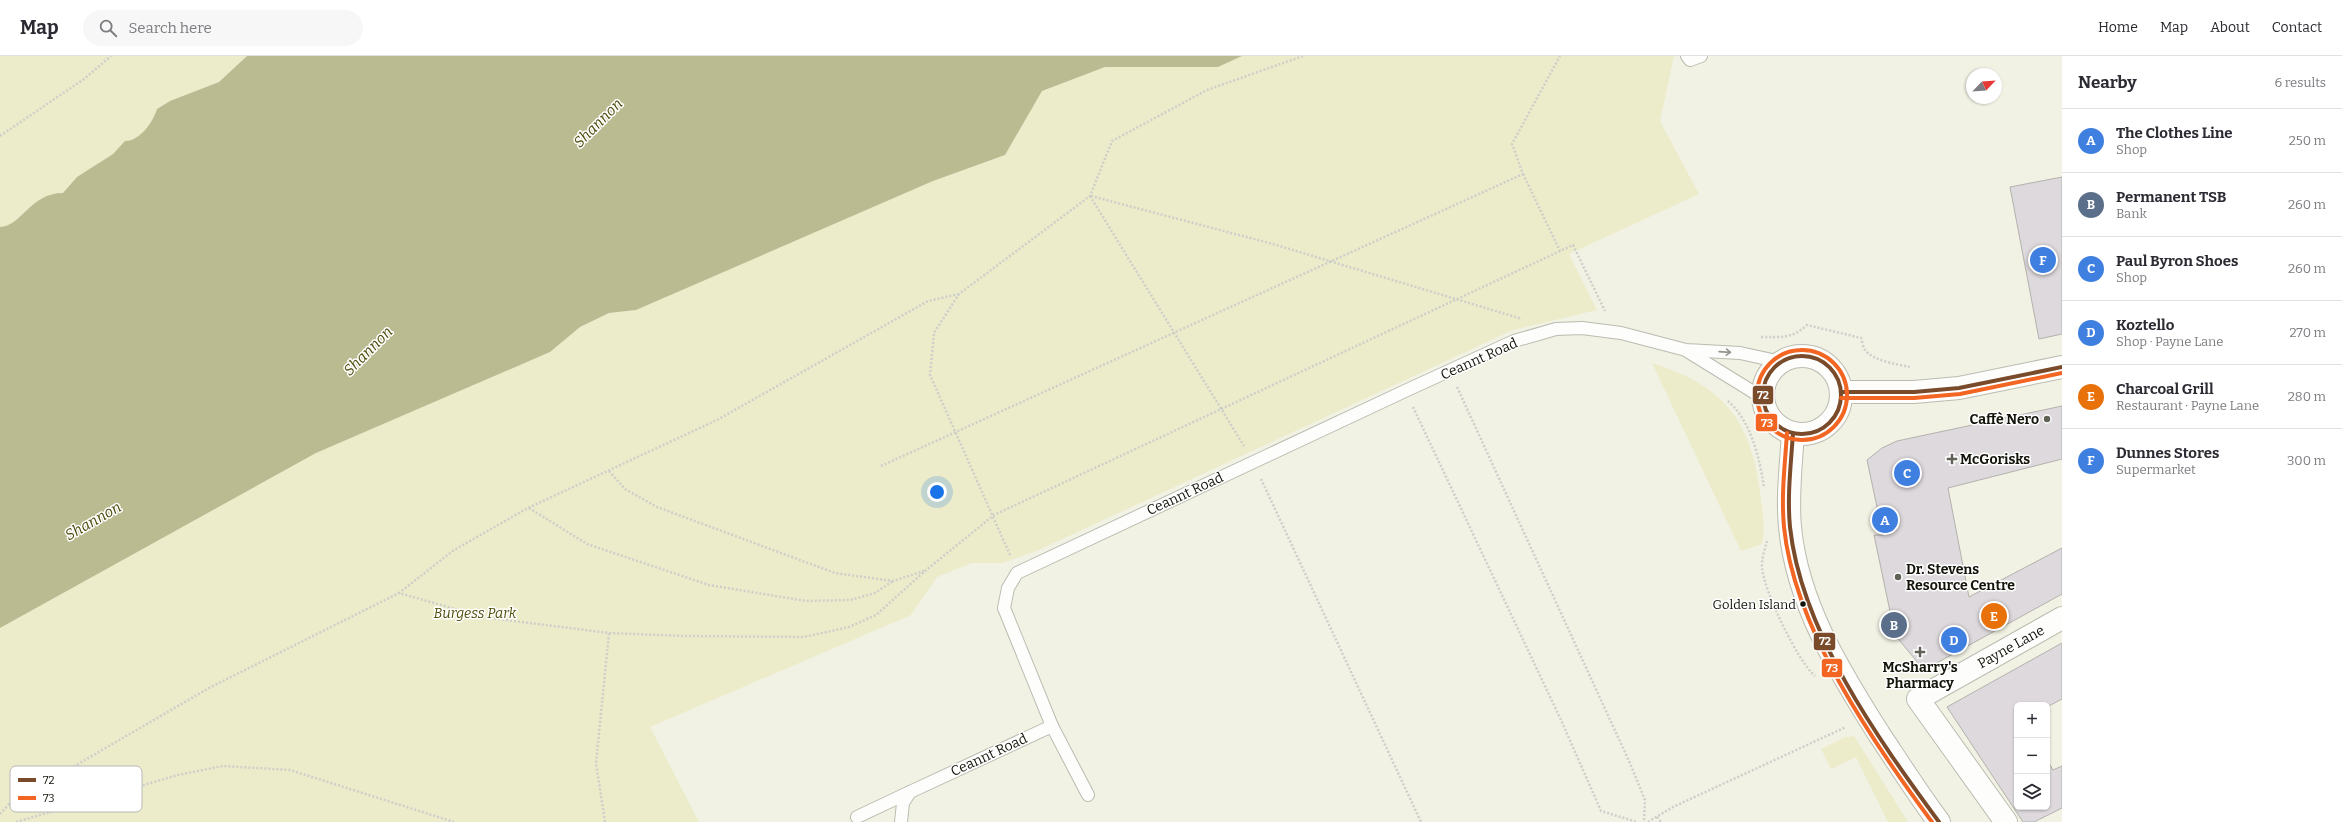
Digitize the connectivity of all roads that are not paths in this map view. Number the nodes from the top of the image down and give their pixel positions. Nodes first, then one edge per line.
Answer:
1 (1687, 56) edge
2 (1701, 56) edge
3 (1686, 350) junction
4 (1781, 362) junction
5 (2062, 368) edge
6 (1841, 392) junction
7 (1763, 398) junction
8 (1793, 433) junction
9 (2062, 618) edge
10 (1052, 726) junction
11 (910, 792) junction
12 (1088, 795) dead end
13 (857, 817) dead end
14 (900, 822) edge
15 (1939, 822) edge
16 (2006, 822) edge

1 - 2 lane
3 -> 4 lane, Ceannt Road
3 - 7 lane, Ceannt Road
3 - 10 lane, Ceannt Road
4 - 6 street
4 - 7 street
5 - 6 street
6 - 8 street
7 - 8 street
8 - 15 street
9 - 16 street, Payne Lane
10 - 11 lane, Ceannt Road
10 - 12 lane
11 - 13 lane, Ceannt Road
11 - 14 lane

